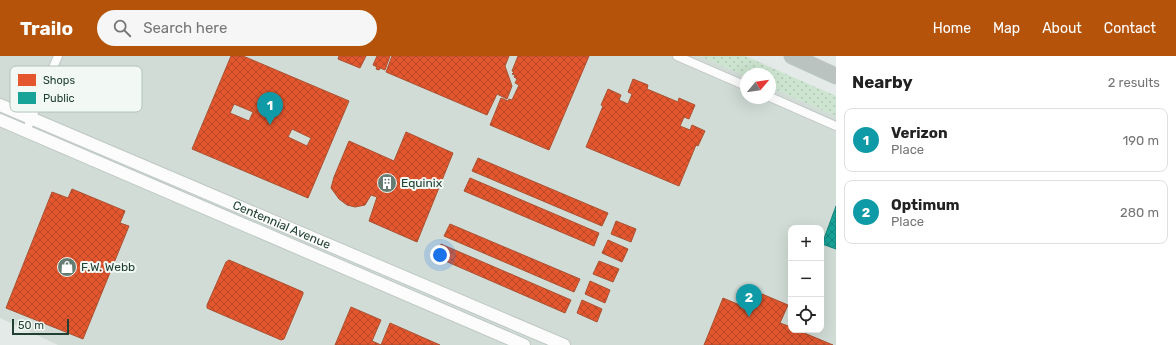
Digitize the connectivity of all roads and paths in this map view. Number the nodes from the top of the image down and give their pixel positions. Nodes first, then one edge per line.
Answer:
1 (58, 56) edge
2 (677, 56) edge
3 (792, 56) edge
4 (54, 66) edge
5 (836, 76) edge
6 (740, 83) edge
7 (776, 100) edge
8 (0, 105) edge
9 (10, 109) edge
10 (17, 112) edge
11 (35, 112) edge
12 (32, 118) junction
13 (0, 120) edge
14 (836, 126) edge
15 (26, 131) junction
16 (524, 345) edge
17 (564, 345) edge

1 - 4 street
2 - 6 street
3 - 5 highway
7 - 14 street
8 - 9 main road, Centennial Avenue
10 - 12 main road, Centennial Avenue
11 - 12 street
12 - 15 street
12 - 17 main road, Centennial Avenue
13 - 15 main road, Centennial Avenue
15 - 16 main road, Centennial Avenue

